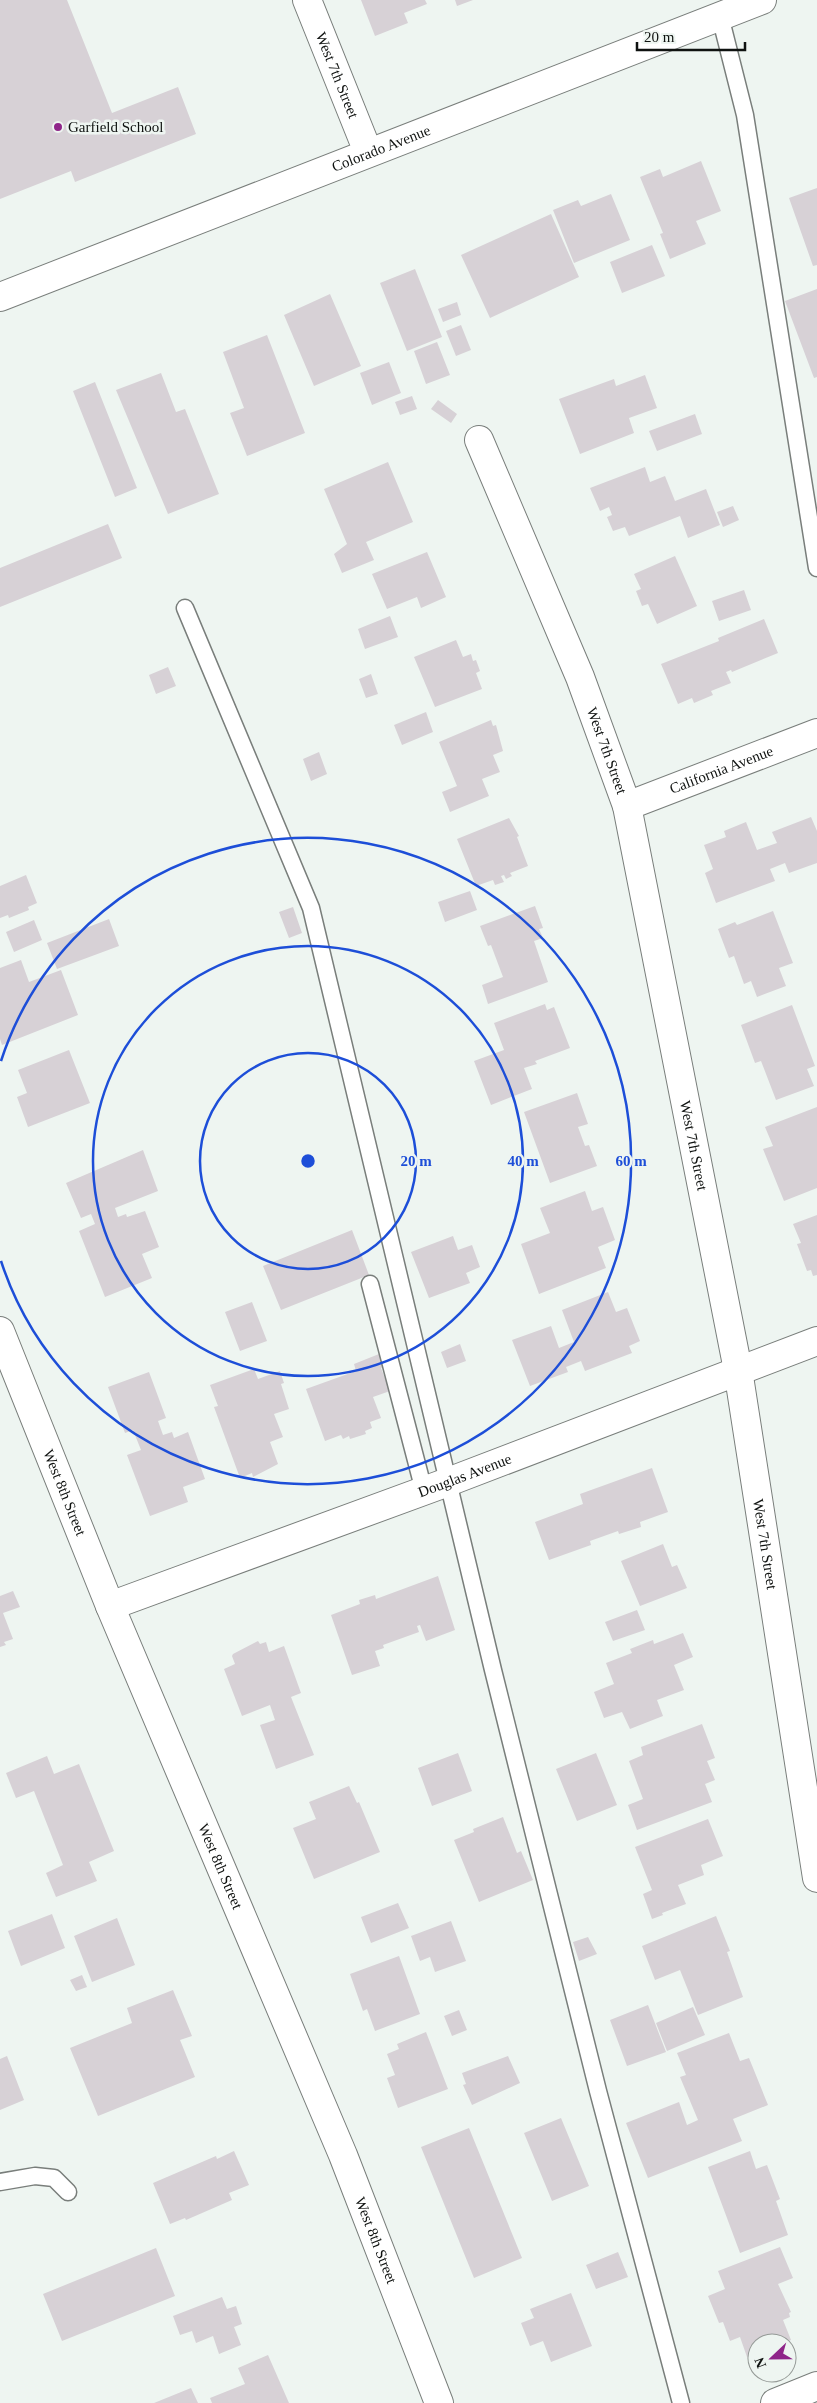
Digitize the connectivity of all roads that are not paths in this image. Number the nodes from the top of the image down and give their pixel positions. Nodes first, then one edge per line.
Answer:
1 (307, 0) edge
2 (762, 0) edge
3 (720, 16) junction
4 (368, 152) junction
5 (0, 297) edge
6 (478, 440) dead end
7 (817, 568) edge
8 (185, 608) dead end
9 (817, 733) edge
10 (627, 806) junction
11 (370, 1284) dead end
12 (0, 1331) edge
13 (817, 1341) edge
14 (738, 1370) junction
15 (436, 1486) junction
16 (110, 1606) junction
17 (817, 1878) edge
18 (0, 2182) edge
19 (68, 2192) dead end
20 (817, 2386) edge
21 (439, 2403) edge
22 (681, 2403) edge
23 (775, 2403) edge

1 - 4 street, West 7th Street
2 - 3 street, Colorado Avenue
3 - 4 street, Colorado Avenue
3 - 7 lane
4 - 5 street, Colorado Avenue
6 - 10 street, West 7th Street
8 - 15 lane
9 - 10 street, California Avenue
10 - 14 street, West 7th Street
11 - 15 lane
12 - 16 street, West 8th Street
13 - 14 street, Douglas Avenue
14 - 15 street, Douglas Avenue
14 - 17 street, West 7th Street
15 - 16 street, Douglas Avenue
15 - 22 lane
16 - 21 street, West 8th Street
18 - 19 lane
20 - 23 street

